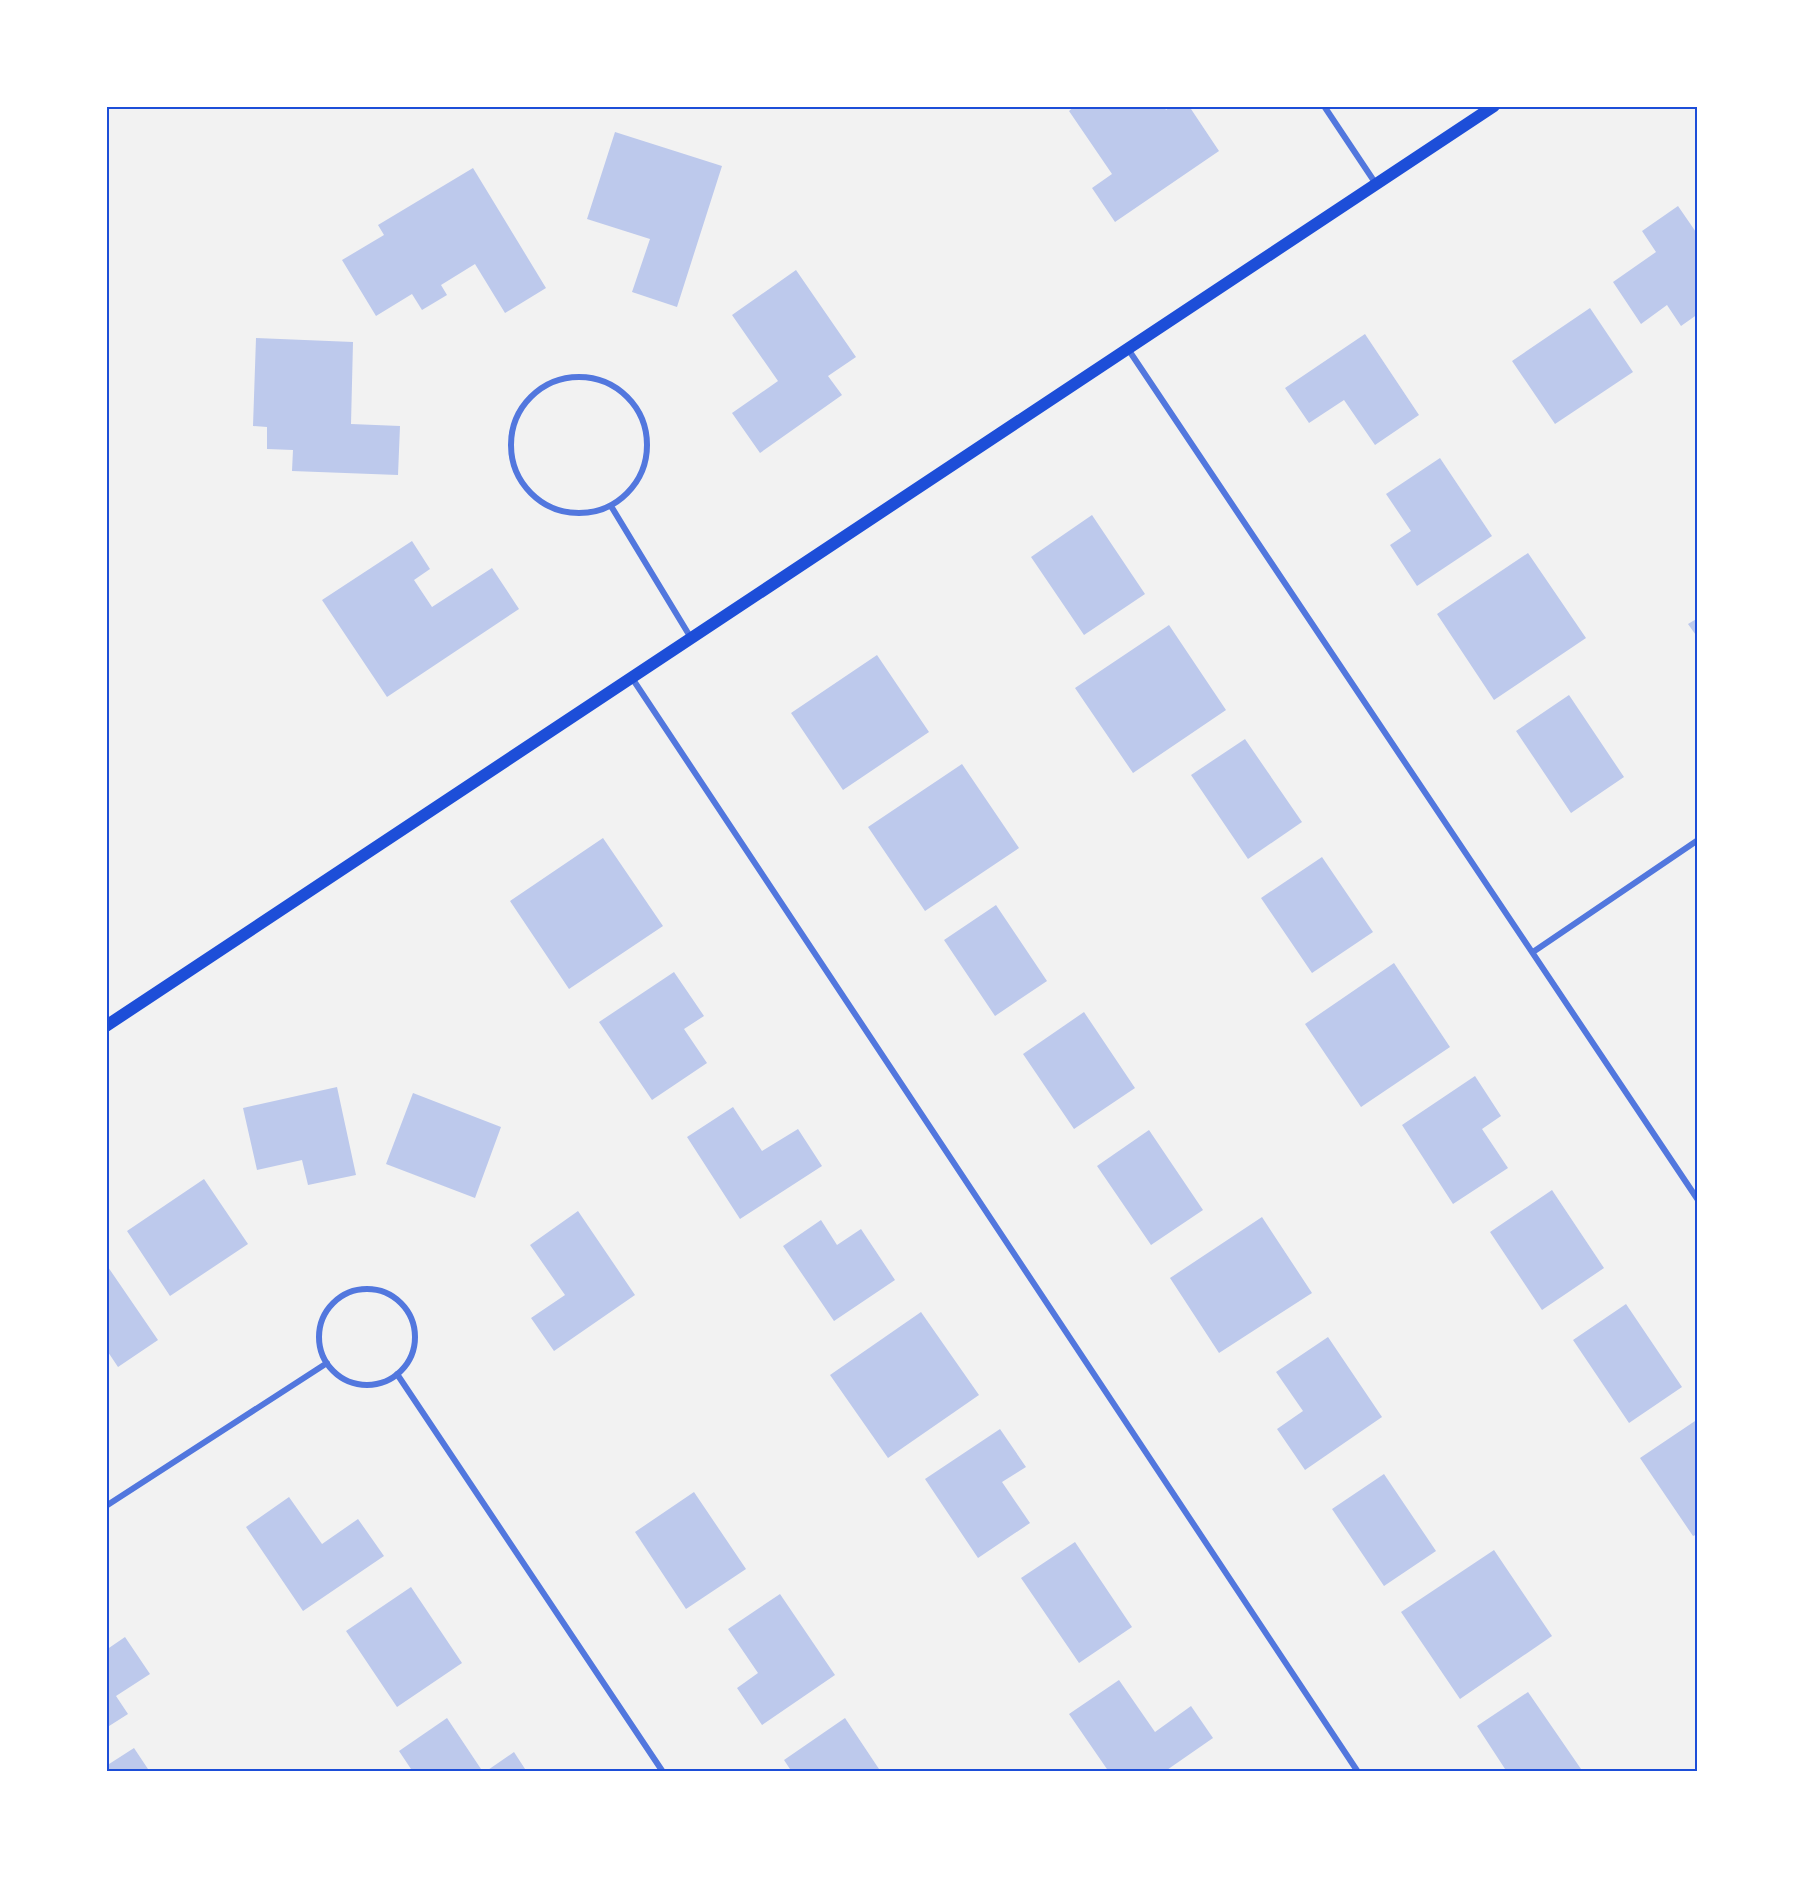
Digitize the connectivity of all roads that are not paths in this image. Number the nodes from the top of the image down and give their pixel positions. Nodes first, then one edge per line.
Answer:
1 (1324, 106) edge
2 (1494, 106) edge
3 (1377, 184) junction
4 (1128, 349) junction
5 (611, 506) junction
6 (691, 638) junction
7 (631, 678) junction
8 (1698, 840) edge
9 (1533, 952) junction
10 (106, 1026) edge
11 (1698, 1200) edge
12 (327, 1363) junction
13 (398, 1374) junction
14 (106, 1506) edge
15 (663, 1772) edge
16 (1358, 1772) edge

1 - 3 street
2 - 3 main road
3 - 4 main road
4 - 6 main road
4 - 9 street
5 - 5 street
5 - 6 street
6 - 7 main road
7 - 10 main road
7 - 16 street
8 - 9 street
9 - 11 street
12 - 13 street
12 - 13 street
12 - 14 street
13 - 15 street

